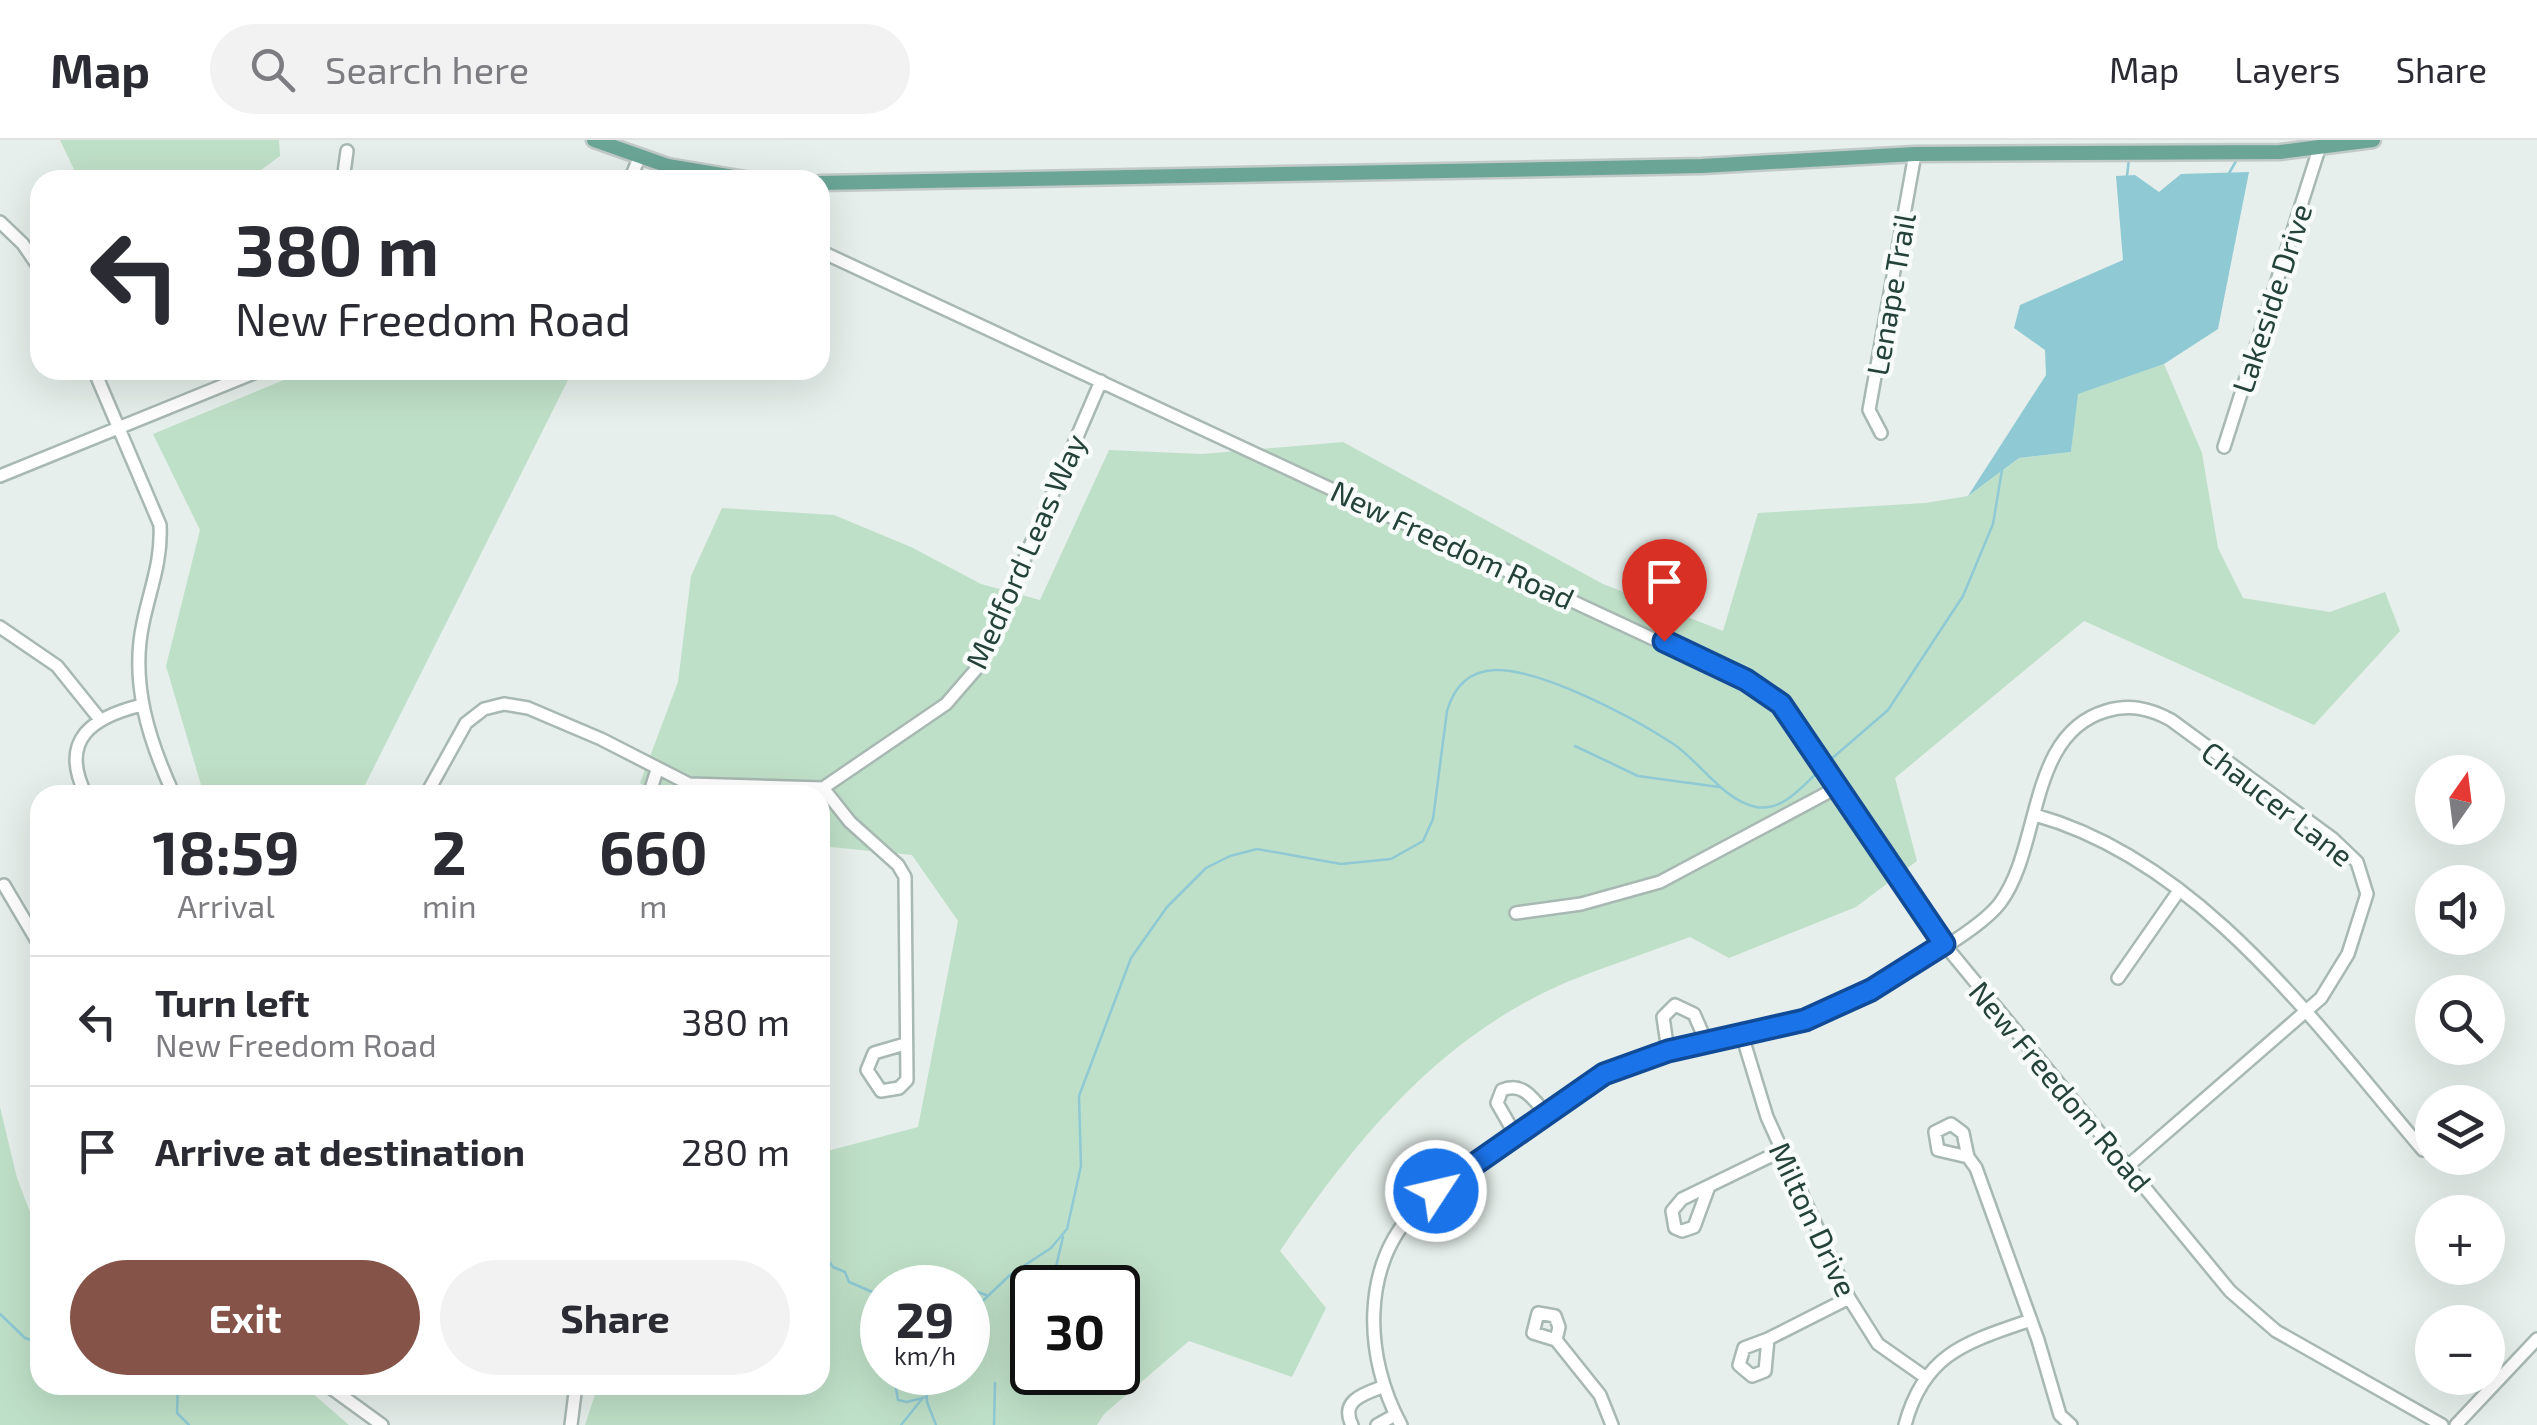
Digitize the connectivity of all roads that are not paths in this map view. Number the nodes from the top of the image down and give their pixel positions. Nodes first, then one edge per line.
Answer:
1 (594, 140) edge
2 (2373, 140) edge
3 (2069, 146) edge
4 (2319, 149) junction
5 (347, 151) dead end
6 (1914, 154) junction
7 (639, 158) junction
8 (344, 170) edge
9 (634, 170) edge
10 (700, 170) edge
11 (830, 183) edge
12 (0, 222) edge
13 (30, 254) edge
14 (830, 256) edge
15 (98, 380) edge
16 (237, 380) edge
17 (1101, 381) junction
18 (119, 428) junction
19 (1880, 432) dead end
20 (2224, 447) dead end
21 (0, 476) edge
22 (0, 626) edge
23 (142, 705) junction
24 (98, 718) junction
25 (657, 770) junction
26 (1836, 782) junction
27 (82, 785) edge
28 (170, 785) edge
29 (432, 785) edge
30 (652, 785) edge
31 (722, 785) edge
32 (827, 785) edge
33 (830, 797) edge
34 (2035, 815) junction
35 (4, 885) dead end
36 (2178, 892) junction
37 (1516, 913) dead end
38 (30, 929) edge
39 (1944, 944) junction
40 (2118, 978) dead end
41 (2306, 1014) junction
42 (1742, 1034) junction
43 (1706, 1041) junction
44 (905, 1044) junction
45 (1668, 1051) junction
46 (1546, 1114) junction
47 (1516, 1136) junction
48 (2415, 1141) edge
49 (1781, 1150) junction
50 (1968, 1157) dead end
51 (2129, 1165) junction
52 (1708, 1190) dead end
53 (1849, 1298) junction
54 (2031, 1320) junction
55 (1768, 1339) dead end
56 (2537, 1339) edge
57 (1556, 1340) dead end
58 (1925, 1378) junction
59 (1382, 1386) junction
60 (341, 1395) edge
61 (575, 1395) edge
62 (1398, 1420) edge
63 (2056, 1420) edge
64 (382, 1425) edge
65 (571, 1425) edge
66 (1352, 1425) edge
67 (1377, 1425) edge
68 (1612, 1425) edge
69 (1905, 1425) edge
70 (2072, 1425) edge
71 (2442, 1425) edge
72 (2456, 1425) edge

1 - 7 main road
2 - 4 main road
3 - 4 main road
3 - 6 main road
4 - 20 street, Lakeside Drive
5 - 8 street
6 - 11 main road
6 - 19 street, Lenape Trail
7 - 9 street
7 - 10 main road
12 - 13 street
14 - 17 street, New Freedom Road
15 - 18 street
16 - 18 street
17 - 26 street, New Freedom Road
17 - 32 street, Medford Leas Way
18 - 21 street
18 - 23 street
22 - 24 street
23 - 24 street
23 - 28 street
24 - 27 street
25 - 29 street
25 - 30 street
25 - 31 street
26 - 37 street
26 - 39 street, New Freedom Road
33 - 44 street
34 - 36 street
34 - 39 street, Chaucer Lane
34 - 41 street, Chaucer Lane
35 - 38 street
36 - 40 street
36 - 41 street
39 - 42 street, Chaucer Lane
39 - 51 street, New Freedom Road
41 - 48 street
41 - 51 street, Chaucer Lane
42 - 43 street, Chaucer Lane
42 - 49 street, Milton Drive
43 - 45 street, Chaucer Lane
43 - 45 street
44 - 44 street
45 - 46 street, Chaucer Lane
46 - 47 street, Chaucer Lane
46 - 47 street
47 - 59 street, Chaucer Lane
49 - 52 street
49 - 53 street, Milton Drive
50 - 54 street
51 - 71 street, New Freedom Road
53 - 55 street
53 - 58 street, Milton Drive
54 - 58 street
54 - 63 street
56 - 72 street
57 - 68 street
58 - 69 street
59 - 62 street, Chaucer Lane
59 - 66 street
60 - 64 street
61 - 65 street
62 - 67 street
63 - 70 street

